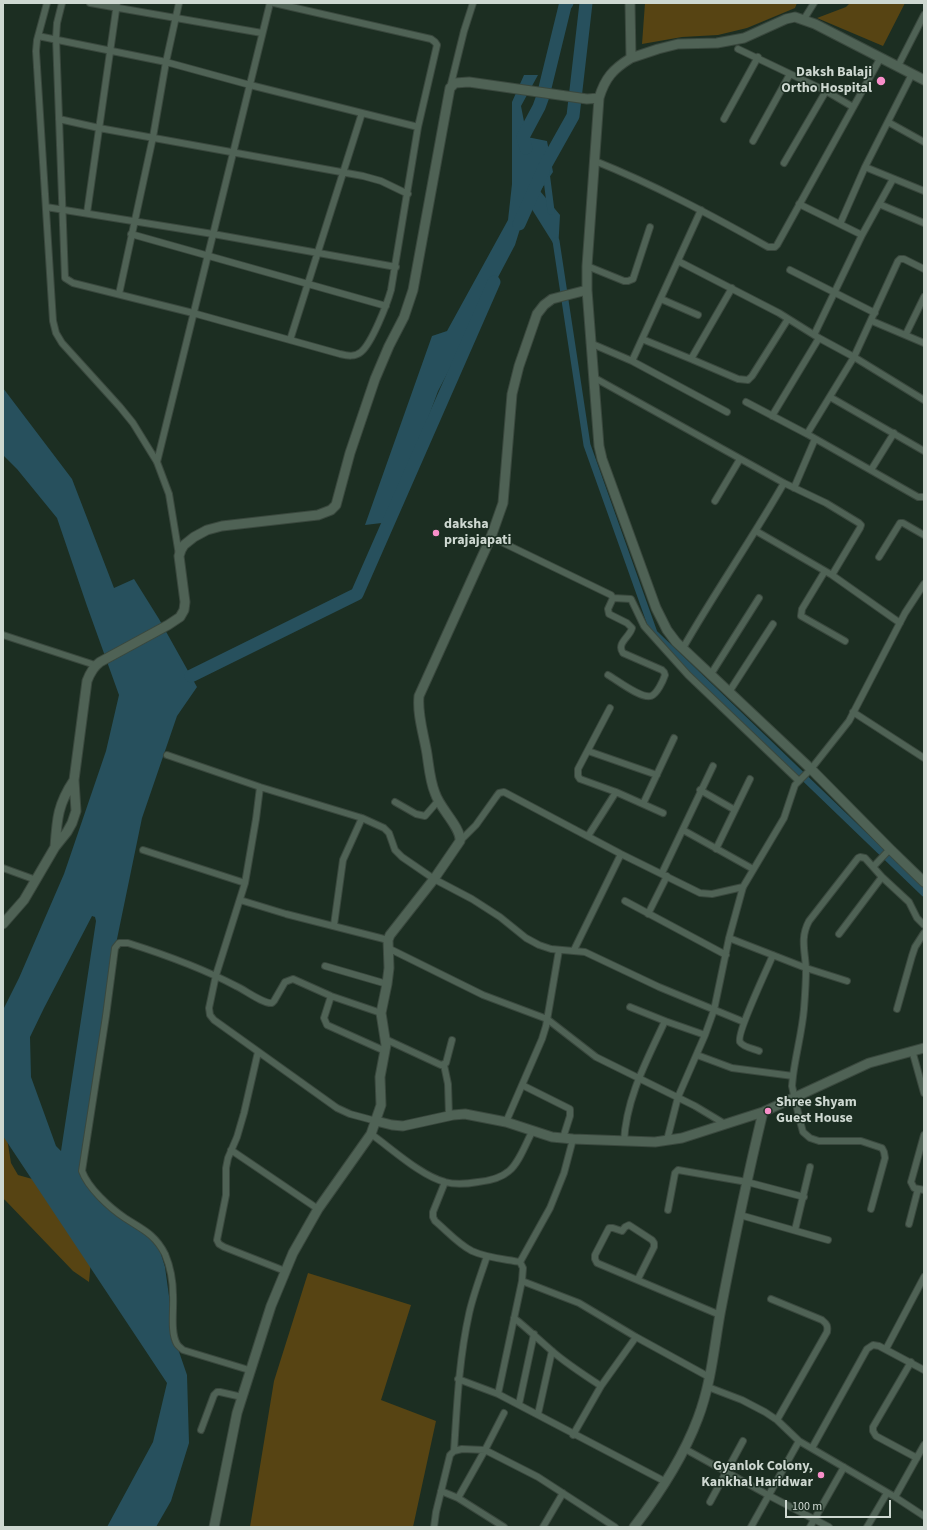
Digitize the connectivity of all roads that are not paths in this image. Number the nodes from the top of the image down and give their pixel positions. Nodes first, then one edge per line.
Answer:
1 (47, 3) edge
2 (62, 3) edge
3 (90, 3) edge
4 (179, 3) edge
5 (270, 3) edge
6 (274, 3) edge
7 (473, 3) edge
8 (630, 3) edge
9 (814, 3) edge
10 (117, 5) edge
11 (924, 15) edge
12 (175, 18) junction
13 (804, 19) junction
14 (262, 34) junction
15 (38, 36) junction
16 (56, 38) junction
17 (738, 49) dead end
18 (110, 50) junction
19 (758, 57) junction
20 (881, 57) junction
21 (631, 58) junction
22 (166, 62) junction
23 (898, 66) junction
24 (790, 74) junction
25 (912, 74) junction
26 (924, 80) edge
27 (250, 85) junction
28 (450, 88) junction
29 (826, 91) junction
30 (599, 98) junction
31 (853, 107) junction
32 (362, 113) junction
33 (59, 119) junction
34 (724, 120) dead end
35 (888, 122) junction
36 (418, 127) junction
37 (99, 128) junction
38 (153, 137) junction
39 (753, 142) dead end
40 (924, 142) edge
41 (234, 152) junction
42 (595, 161) junction
43 (784, 163) dead end
44 (865, 167) junction
45 (344, 172) junction
46 (893, 179) junction
47 (924, 191) edge
48 (408, 194) junction
49 (799, 204) junction
50 (879, 204) junction
51 (46, 207) junction
52 (62, 209) junction
53 (701, 210) junction
54 (87, 214) junction
55 (134, 221) junction
56 (924, 223) edge
57 (840, 224) junction
58 (650, 226) dead end
59 (131, 234) junction
60 (213, 234) junction
61 (862, 235) junction
62 (318, 253) junction
63 (208, 255) junction
64 (678, 261) junction
65 (587, 266) junction
66 (396, 267) junction
67 (924, 269) edge
68 (790, 270) dead end
69 (308, 284) junction
70 (732, 288) junction
71 (583, 291) junction
72 (835, 291) junction
73 (119, 294) junction
74 (924, 297) edge
75 (661, 299) junction
76 (386, 306) junction
77 (193, 313) junction
78 (875, 313) junction
79 (698, 315) dead end
80 (788, 319) junction
81 (872, 321) junction
82 (906, 334) junction
83 (817, 336) junction
84 (642, 339) junction
85 (290, 340) junction
86 (590, 343) junction
87 (924, 343) edge
88 (854, 356) junction
89 (691, 358) junction
90 (632, 361) junction
91 (593, 377) junction
92 (830, 397) junction
93 (924, 400) edge
94 (746, 402) dead end
95 (727, 412) dead end
96 (772, 416) junction
97 (894, 433) junction
98 (807, 434) junction
99 (815, 439) junction
100 (924, 451) edge
101 (740, 459) junction
102 (157, 462) junction
103 (871, 470) junction
104 (784, 483) junction
105 (794, 488) junction
106 (924, 497) edge
107 (715, 501) dead end
108 (756, 531) junction
109 (924, 535) edge
110 (491, 537) junction
111 (179, 556) junction
112 (879, 557) dead end
113 (825, 571) junction
114 (832, 576) junction
115 (924, 584) edge
116 (613, 598) junction
117 (759, 598) dead end
118 (900, 623) junction
119 (773, 624) dead end
120 (3, 635) edge
121 (846, 641) dead end
122 (683, 648) junction
123 (98, 663) junction
124 (711, 674) junction
125 (608, 675) dead end
126 (729, 692) junction
127 (610, 708) dead end
128 (853, 712) junction
129 (674, 738) dead end
130 (588, 751) junction
131 (167, 755) dead end
132 (924, 758) edge
133 (713, 766) dead end
134 (810, 771) junction
135 (657, 776) junction
136 (750, 779) dead end
137 (74, 780) junction
138 (799, 781) junction
139 (260, 788) junction
140 (700, 790) junction
141 (616, 792) junction
142 (438, 801) junction
143 (395, 802) dead end
144 (643, 804) junction
145 (735, 810) junction
146 (663, 813) dead end
147 (362, 818) junction
148 (683, 830) junction
149 (588, 836) junction
150 (460, 842) junction
151 (55, 847) junction
152 (716, 849) junction
153 (143, 850) dead end
154 (888, 851) junction
155 (621, 854) junction
156 (873, 867) junction
157 (3, 868) edge
158 (753, 869) junction
159 (664, 875) junction
160 (882, 877) junction
161 (434, 879) junction
162 (36, 880) junction
163 (924, 882) edge
164 (245, 883) junction
165 (743, 888) junction
166 (240, 900) junction
167 (624, 901) dead end
168 (648, 914) junction
169 (3, 924) edge
170 (334, 925) junction
171 (924, 925) edge
172 (924, 933) edge
173 (839, 934) dead end
174 (729, 938) junction
175 (388, 944) junction
176 (559, 950) junction
177 (574, 950) junction
178 (726, 955) junction
179 (773, 955) junction
180 (325, 966) dead end
181 (806, 968) junction
182 (216, 976) junction
183 (847, 981) dead end
184 (387, 984) junction
185 (331, 996) junction
186 (630, 1007) dead end
187 (897, 1009) dead end
188 (714, 1010) junction
189 (381, 1013) junction
190 (547, 1019) junction
191 (665, 1022) junction
192 (744, 1022) junction
193 (705, 1035) junction
194 (385, 1040) junction
195 (452, 1040) dead end
196 (924, 1048) edge
197 (912, 1050) junction
198 (385, 1051) junction
199 (258, 1052) junction
200 (759, 1052) dead end
201 (697, 1055) junction
202 (444, 1065) junction
203 (792, 1076) junction
204 (639, 1079) junction
205 (522, 1085) junction
206 (924, 1093) edge
207 (678, 1097) junction
208 (795, 1097) junction
209 (763, 1112) junction
210 (449, 1116) junction
211 (376, 1121) junction
212 (506, 1122) junction
213 (725, 1124) junction
214 (532, 1132) junction
215 (372, 1134) junction
216 (924, 1135) edge
217 (563, 1138) junction
218 (573, 1139) junction
219 (667, 1140) junction
220 (624, 1142) junction
221 (231, 1150) junction
222 (810, 1168) dead end
223 (445, 1182) junction
224 (746, 1182) junction
225 (921, 1190) edge
226 (804, 1197) junction
227 (871, 1208) dead end
228 (318, 1209) junction
229 (668, 1210) dead end
230 (740, 1215) junction
231 (909, 1224) dead end
232 (796, 1230) junction
233 (828, 1240) dead end
234 (487, 1256) junction
235 (520, 1262) junction
236 (285, 1271) junction
237 (924, 1277) edge
238 (638, 1279) junction
239 (522, 1281) junction
240 (771, 1299) dead end
241 (720, 1315) junction
242 (514, 1318) junction
243 (534, 1334) junction
244 (636, 1337) junction
245 (886, 1349) junction
246 (552, 1352) junction
247 (911, 1362) junction
248 (250, 1370) junction
249 (924, 1370) edge
250 (710, 1377) junction
251 (458, 1378) junction
252 (601, 1386) junction
253 (708, 1387) junction
254 (498, 1394) junction
255 (242, 1397) junction
256 (519, 1404) junction
257 (504, 1412) dead end
258 (538, 1414) junction
259 (777, 1420) junction
260 (201, 1430) dead end
261 (573, 1435) junction
262 (743, 1441) dead end
263 (799, 1441) junction
264 (924, 1445) edge
265 (812, 1448) junction
266 (685, 1449) junction
267 (454, 1450) junction
268 (485, 1450) junction
269 (917, 1458) junction
270 (844, 1467) junction
271 (727, 1472) junction
272 (666, 1482) junction
273 (441, 1491) junction
274 (887, 1492) junction
275 (562, 1493) junction
276 (768, 1495) junction
277 (895, 1497) junction
278 (458, 1498) junction
279 (710, 1502) dead end
280 (924, 1516) edge
281 (815, 1519) junction
282 (214, 1527) edge
283 (434, 1527) edge
284 (504, 1527) edge
285 (543, 1527) edge
286 (616, 1527) edge
287 (634, 1527) edge
288 (751, 1527) edge
289 (810, 1527) edge
290 (829, 1527) edge
291 (867, 1527) edge

1 - 15 street
2 - 16 street
3 - 10 street
4 - 12 street
5 - 14 street
6 - 36 street
7 - 28 street
8 - 21 street
9 - 13 street
10 - 12 street
10 - 18 street
11 - 23 street
12 - 14 street
12 - 22 street
13 - 20 street
13 - 21 street
14 - 27 street
15 - 16 street
15 - 51 street
16 - 18 street
16 - 33 street
17 - 19 street
18 - 22 street
18 - 37 street
19 - 24 street
19 - 34 street
20 - 23 street
20 - 31 street
21 - 30 street
22 - 27 street
22 - 38 street
23 - 25 street
24 - 29 street
24 - 39 street
25 - 26 street
25 - 35 street
27 - 32 street
27 - 41 street
28 - 30 street
28 - 111 street
29 - 31 street
29 - 43 street
30 - 42 street
31 - 49 street
32 - 36 street
32 - 45 street
33 - 37 street
33 - 52 street
35 - 40 street
35 - 44 street
36 - 48 street
37 - 38 street
37 - 54 street
38 - 41 street
38 - 55 street
41 - 45 street
41 - 60 street
42 - 53 street
42 - 65 street
44 - 46 street
44 - 57 street
45 - 48 street
45 - 62 street
46 - 47 street
46 - 50 street
48 - 66 street
49 - 53 street
49 - 57 street
50 - 56 street
50 - 61 street
51 - 52 street
51 - 102 street
52 - 54 street
52 - 73 street
53 - 64 street
54 - 55 street
55 - 59 street
55 - 60 street
57 - 61 street
58 - 65 street
59 - 63 street
59 - 73 street
60 - 62 street
60 - 63 street
61 - 72 street
62 - 66 street
62 - 69 street
63 - 69 street
63 - 77 street
64 - 70 street
64 - 75 street
65 - 71 street
66 - 76 street
67 - 78 street
68 - 72 street
69 - 76 street
69 - 85 street
70 - 80 street
70 - 89 street
71 - 86 street
71 - 110 street
72 - 78 street
72 - 83 street
73 - 77 street
74 - 82 street
75 - 79 street
75 - 84 street
76 - 85 street
77 - 85 street
77 - 102 street
78 - 81 street
80 - 83 street
80 - 89 street
81 - 82 street
81 - 88 street
82 - 87 street
83 - 88 street
83 - 96 street
84 - 89 street
84 - 90 street
86 - 90 street
86 - 91 street
88 - 92 street
88 - 93 street
90 - 95 street
91 - 101 street
91 - 122 street
92 - 97 street
92 - 98 street
94 - 96 street
96 - 98 street
97 - 100 street
97 - 103 street
98 - 99 street
99 - 103 street
99 - 105 street
101 - 104 street
101 - 107 street
102 - 111 street
103 - 106 street
104 - 105 street
104 - 108 street
105 - 114 street
108 - 113 street
108 - 122 street
109 - 112 street
110 - 116 street
110 - 142 street
111 - 123 street
113 - 114 street
113 - 121 street
114 - 118 street
115 - 118 street
116 - 125 street
116 - 138 street
117 - 124 street
118 - 128 street
119 - 126 street
120 - 123 street
122 - 124 street
123 - 137 street
124 - 126 street
126 - 134 street
127 - 130 street
128 - 132 street
128 - 134 street
129 - 135 street
130 - 135 street
130 - 141 street
131 - 139 street
133 - 140 street
134 - 138 street
134 - 154 street
135 - 144 street
136 - 145 street
137 - 151 street
137 - 151 street
138 - 158 street
139 - 147 street
139 - 164 street
140 - 145 street
140 - 148 street
141 - 144 street
141 - 149 street
142 - 143 street
142 - 150 street
144 - 146 street
145 - 152 street
147 - 161 street
147 - 170 street
148 - 152 street
148 - 159 street
149 - 150 street
149 - 155 street
150 - 161 street
151 - 162 street
152 - 158 street
153 - 164 street
154 - 156 street
154 - 163 street
155 - 159 street
155 - 177 street
156 - 160 street
156 - 181 street
157 - 162 street
158 - 165 street
159 - 165 street
159 - 168 street
160 - 171 street
160 - 173 street
161 - 175 street
161 - 176 street
162 - 169 street
164 - 166 street
165 - 174 street
166 - 170 street
166 - 182 street
167 - 168 street
168 - 178 street
170 - 175 street
172 - 187 street
174 - 178 street
174 - 179 street
175 - 184 street
175 - 190 street
176 - 177 street
176 - 190 street
177 - 188 street
178 - 188 street
179 - 181 street
179 - 192 street
180 - 184 street
181 - 183 street
181 - 203 street
182 - 185 street
182 - 199 street
182 - 248 street
184 - 189 street
185 - 189 street
185 - 198 street
186 - 191 street
188 - 192 street
188 - 193 street
189 - 194 street
190 - 204 street
190 - 205 street
191 - 193 street
191 - 204 street
192 - 200 street
193 - 201 street
194 - 198 street
194 - 202 street
195 - 202 street
196 - 197 street
197 - 206 street
197 - 208 street
198 - 211 street
199 - 211 street
199 - 221 street
201 - 203 street
201 - 207 street
202 - 210 street
203 - 208 street
204 - 207 street
204 - 220 street
205 - 212 street
205 - 217 street
207 - 213 street
207 - 219 street
208 - 209 street
208 - 227 street
209 - 213 street
209 - 224 street
210 - 211 street
210 - 212 street
211 - 215 street
212 - 214 street
213 - 219 street
214 - 217 street
214 - 223 street
215 - 223 street
215 - 228 street
216 - 225 street
217 - 218 street
218 - 220 street
218 - 235 street
219 - 220 street
221 - 228 street
221 - 236 street
222 - 226 street
223 - 234 street
224 - 226 street
224 - 229 street
224 - 230 street
225 - 231 street
226 - 232 street
228 - 236 street
230 - 232 street
230 - 241 street
232 - 233 street
234 - 235 street
234 - 251 street
235 - 239 street
236 - 248 street
237 - 245 street
238 - 238 street
238 - 241 street
239 - 242 street
239 - 244 street
240 - 259 street
241 - 250 street
242 - 243 street
242 - 254 street
243 - 246 street
243 - 256 street
244 - 250 street
244 - 252 street
245 - 247 street
245 - 265 street
246 - 252 street
246 - 258 street
247 - 249 street
247 - 269 street
248 - 255 street
250 - 253 street
251 - 254 street
251 - 267 street
252 - 261 street
253 - 259 street
253 - 266 street
254 - 256 street
255 - 260 street
255 - 282 street
256 - 258 street
257 - 268 street
258 - 261 street
259 - 263 street
261 - 272 street
262 - 271 street
263 - 265 street
263 - 276 street
264 - 269 street
265 - 270 street
266 - 271 street
266 - 272 street
267 - 268 street
267 - 273 street
268 - 275 street
268 - 278 street
269 - 277 street
270 - 274 street
270 - 281 street
271 - 276 street
271 - 279 street
272 - 287 street
273 - 278 street
273 - 283 street
274 - 277 street
274 - 291 street
275 - 285 street
275 - 286 street
276 - 281 street
276 - 288 street
277 - 280 street
278 - 284 street
281 - 289 street
281 - 290 street

